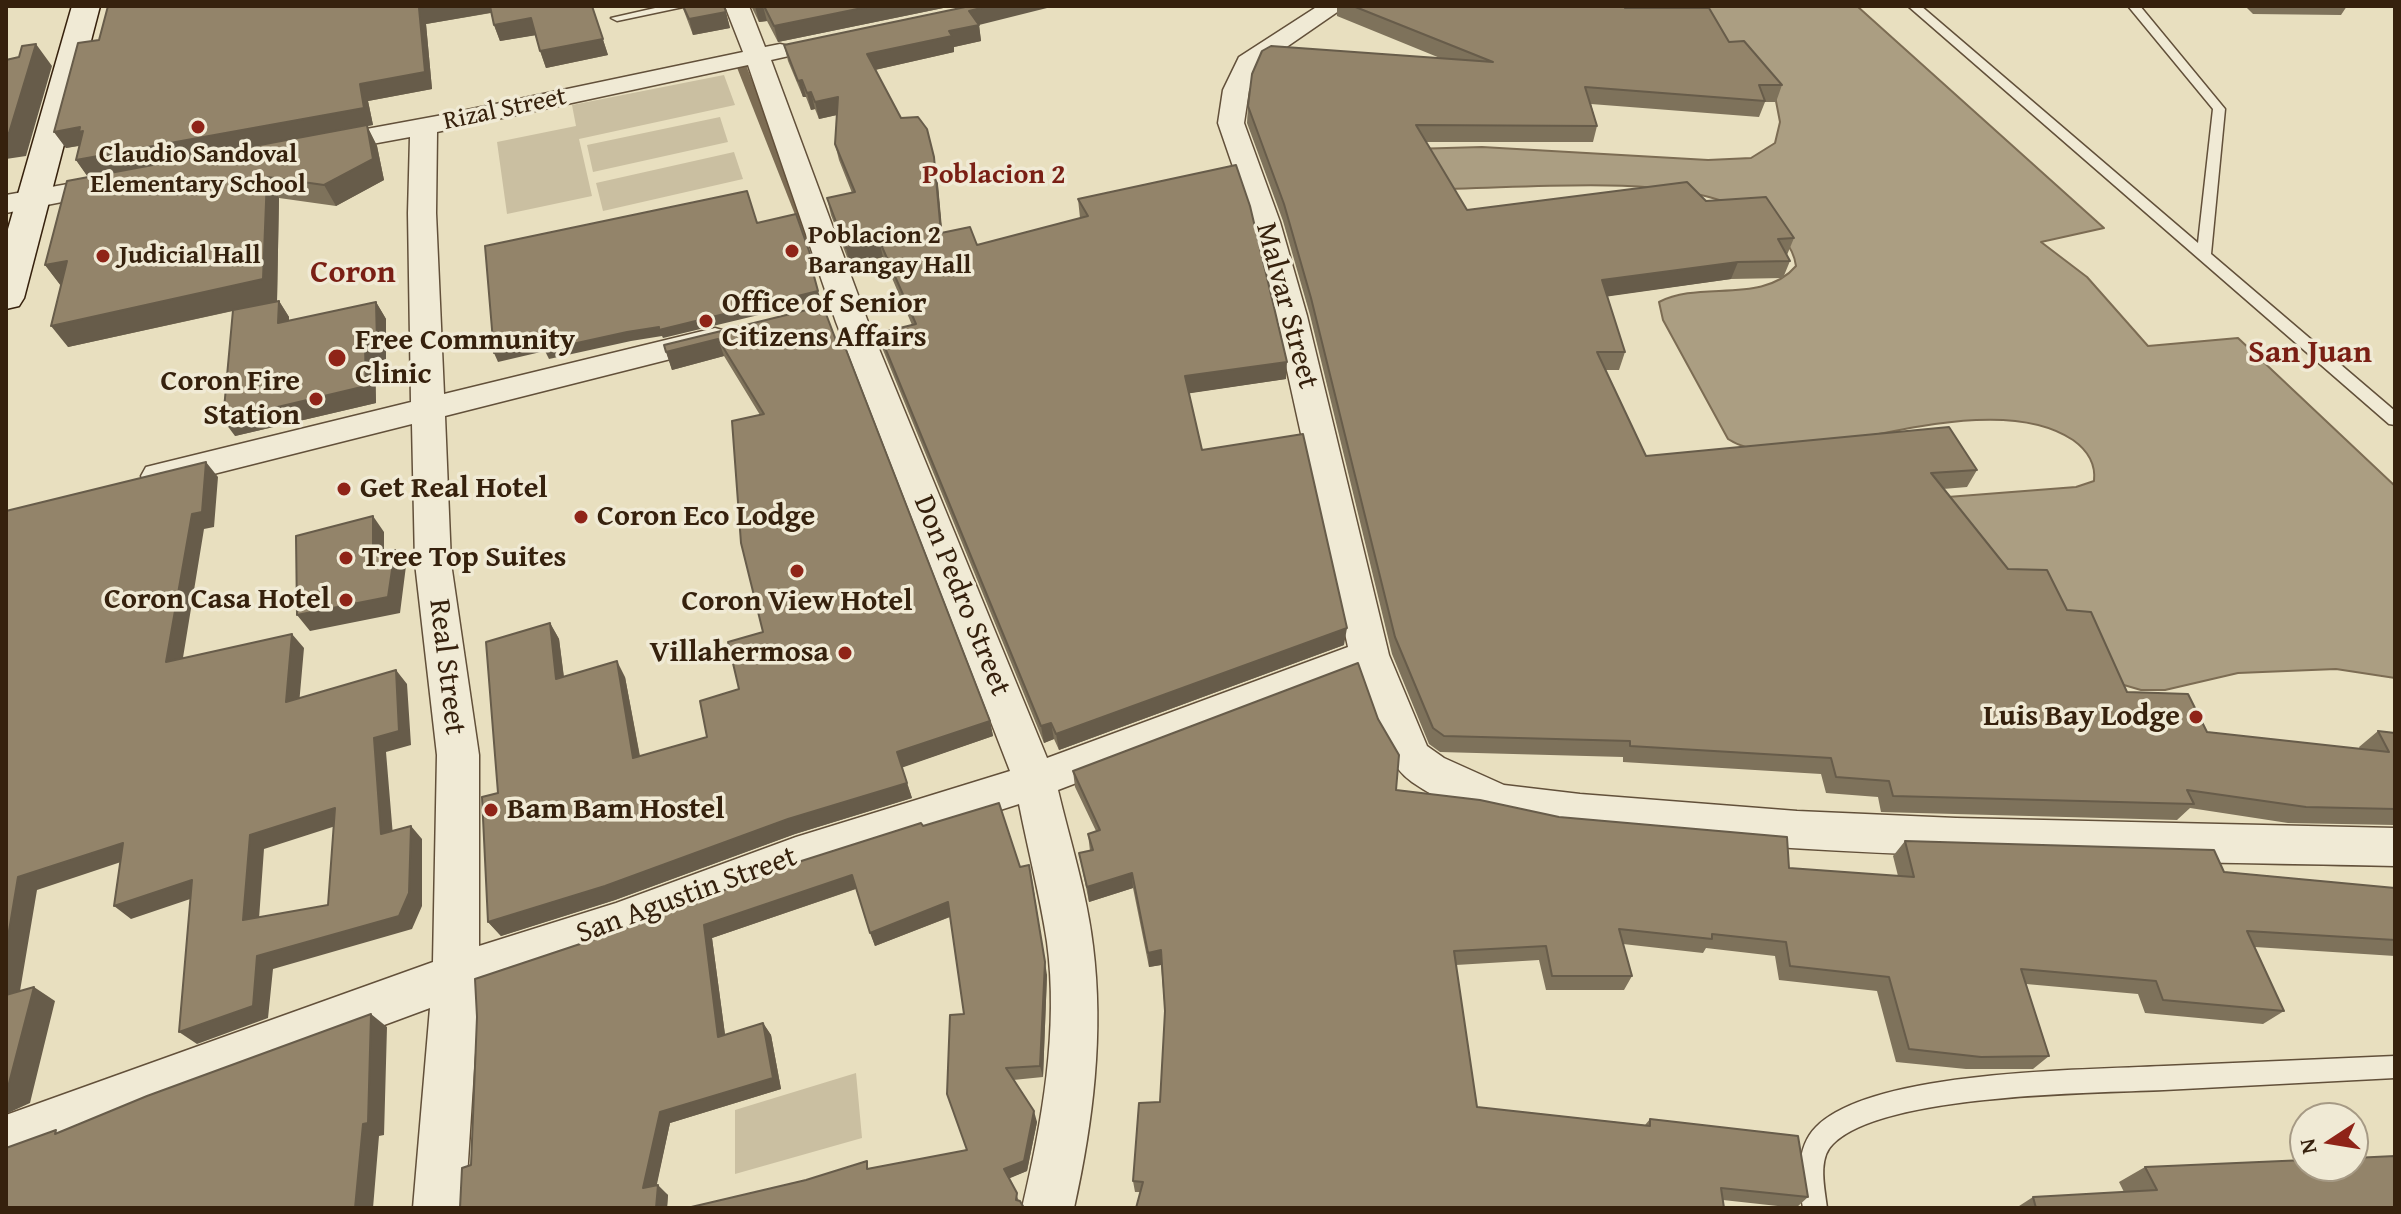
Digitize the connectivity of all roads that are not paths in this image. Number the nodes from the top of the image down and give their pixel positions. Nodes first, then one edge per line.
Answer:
1 (86, 6) edge
2 (682, 6) edge
3 (737, 6) edge
4 (1334, 6) edge
5 (1914, 6) edge
6 (2134, 6) edge
7 (617, 18) dead end
8 (798, 47) edge
9 (758, 56) junction
10 (424, 126) junction
11 (299, 149) edge
12 (142, 178) edge
13 (19, 202) edge
14 (2204, 255) junction
15 (6, 298) edge
16 (753, 329) edge
17 (427, 409) junction
18 (2395, 420) edge
19 (126, 484) edge
20 (1369, 655) junction
21 (1035, 781) junction
22 (2395, 847) edge
23 (456, 976) junction
24 (2395, 1067) edge
25 (6, 1140) edge
26 (439, 1208) edge
27 (1048, 1208) edge
28 (1815, 1208) edge

1 - 13 main road
2 - 7 lane
3 - 9 street, Don Pedro Street
4 - 20 street, Malvar Street
5 - 14 lane
6 - 14 lane
8 - 9 street, Rizal Street
9 - 10 street, Rizal Street
9 - 21 street, Don Pedro Street
10 - 11 street, Rizal Street
10 - 17 street, Real Street
12 - 13 street
13 - 15 main road
14 - 18 lane
16 - 17 street
17 - 19 street
17 - 23 street, Real Street
20 - 21 street, San Agustin Street
20 - 22 street, Malvar Street
21 - 23 street, San Agustin Street
21 - 27 street, Don Pedro Street
23 - 25 street, San Agustin Street
23 - 26 street, Real Street
24 - 28 lane

